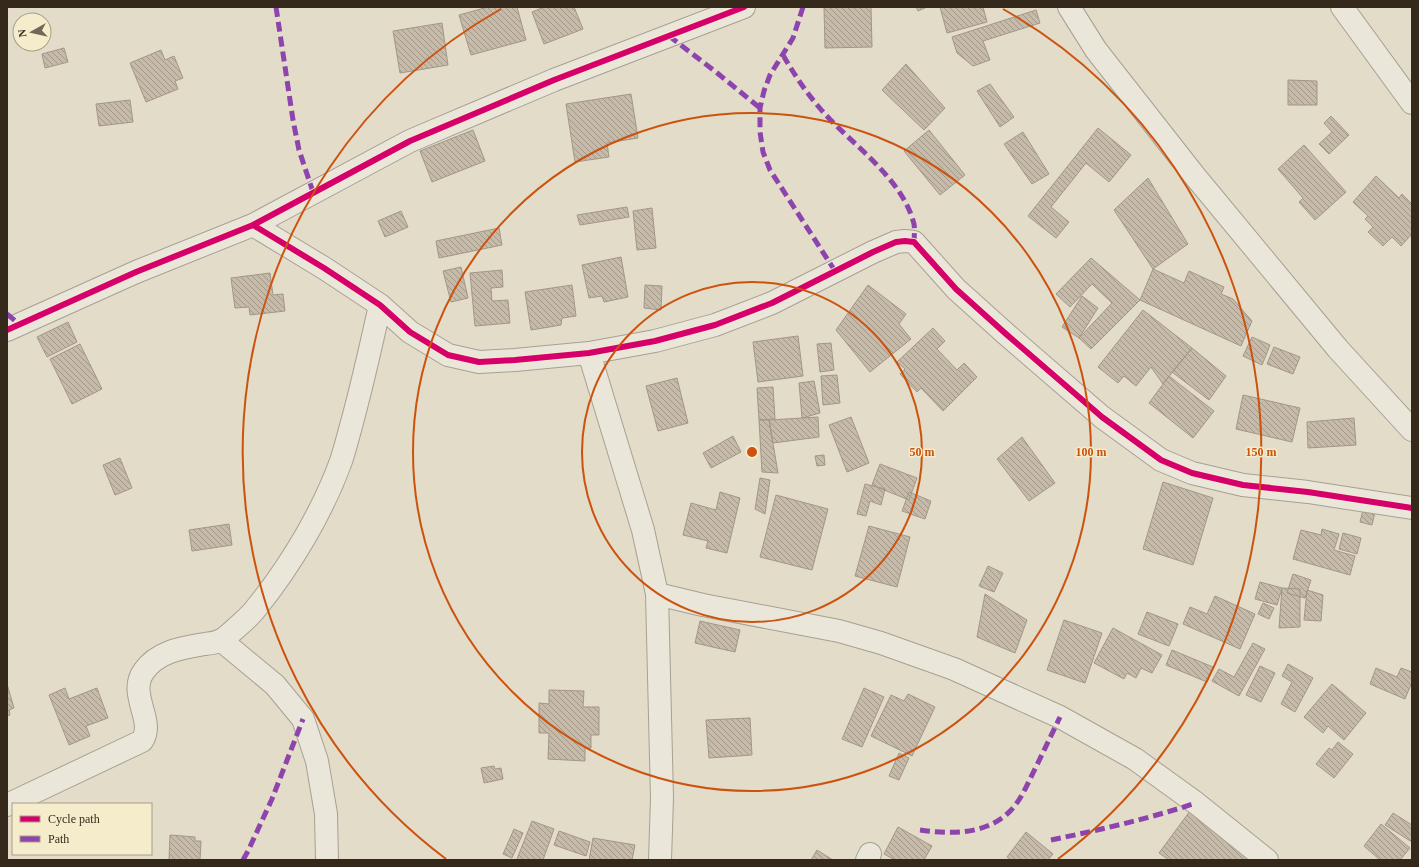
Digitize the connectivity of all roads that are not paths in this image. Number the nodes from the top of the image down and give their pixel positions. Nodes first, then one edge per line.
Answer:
1 (744, 7) edge
2 (1069, 7) edge
3 (1342, 7) edge
4 (1410, 95) edge
5 (253, 224) junction
6 (380, 305) junction
7 (7, 330) edge
8 (589, 353) junction
9 (1412, 430) edge
10 (1412, 508) edge
11 (657, 594) junction
12 (222, 641) junction
13 (7, 804) edge
14 (327, 860) edge
15 (660, 860) edge
16 (1267, 860) edge

1 - 5 street
2 - 9 street
3 - 4 street
5 - 6 street
5 - 7 street
6 - 8 street
6 - 12 street
8 - 10 street
8 - 11 street
11 - 15 street
11 - 16 street
12 - 13 street
12 - 14 street

